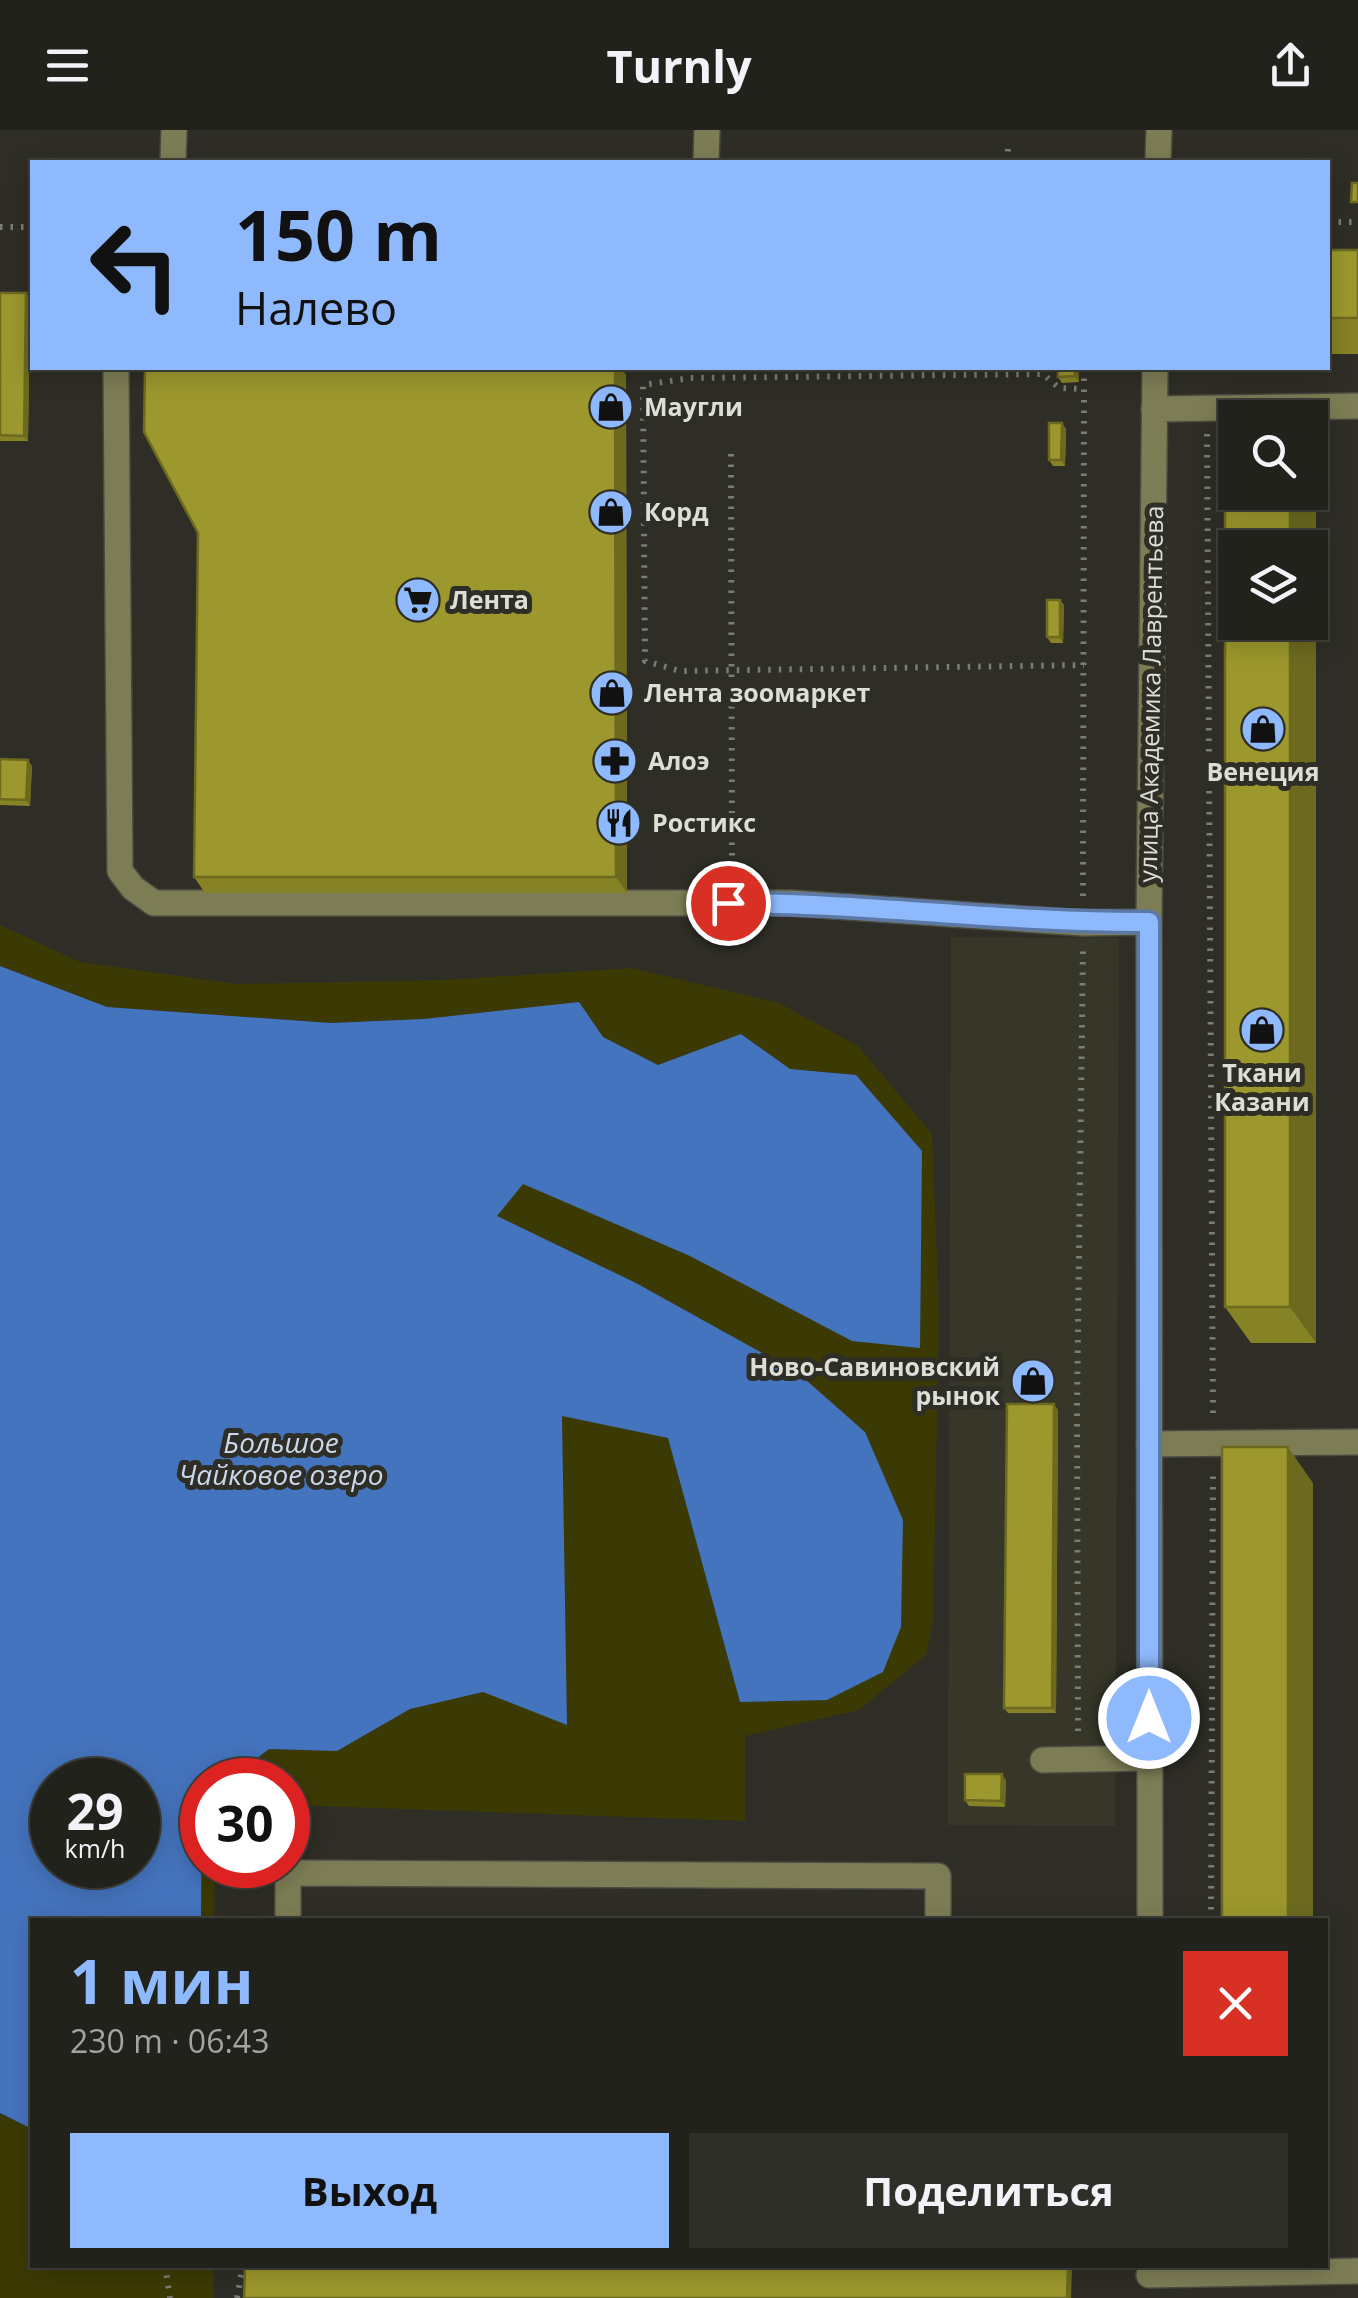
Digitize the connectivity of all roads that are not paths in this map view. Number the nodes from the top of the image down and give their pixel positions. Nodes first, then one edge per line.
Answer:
1 (174, 130) edge
2 (707, 130) edge
3 (1159, 130) edge
4 (173, 160) edge
5 (706, 160) edge
6 (1158, 160) edge
7 (116, 370) edge
8 (1155, 370) edge
9 (1358, 406) edge
10 (1154, 409) junction
11 (1149, 922) junction
12 (1358, 1442) edge
13 (1149, 1444) junction
14 (1150, 1758) junction
15 (1043, 1760) dead end
16 (288, 1918) edge
17 (938, 1918) edge
18 (1150, 1918) edge
19 (1358, 2271) edge
20 (1150, 2279) edge

1 - 4 street
2 - 5 street
3 - 6 street
7 - 11 street
8 - 10 street, улица Академика Лаврентьева
9 - 10 street
10 - 11 street, улица Академика Лаврентьева
11 - 13 street, улица Академика Лаврентьева
12 - 13 street
13 - 14 street, улица Академика Лаврентьева
14 - 15 street
14 - 18 street, улица Академика Лаврентьева
16 - 17 street
19 - 20 street

